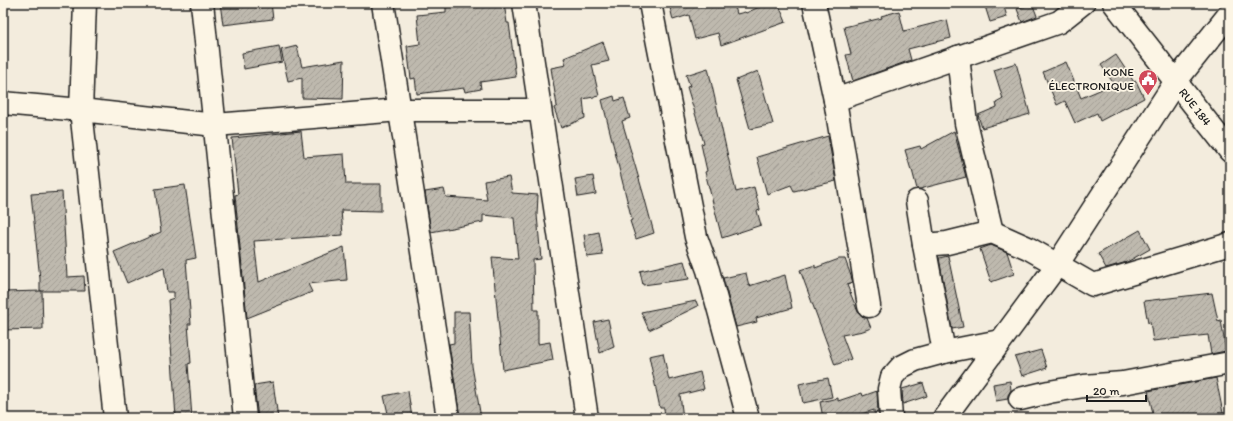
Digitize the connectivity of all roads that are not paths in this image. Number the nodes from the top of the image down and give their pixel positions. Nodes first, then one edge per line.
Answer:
1 (85, 3) edge
2 (202, 3) edge
3 (383, 3) edge
4 (524, 3) edge
5 (650, 3) edge
6 (814, 3) edge
7 (1083, 3) edge
8 (1114, 3) edge
9 (1230, 14) edge
10 (958, 57) junction
11 (1176, 81) junction
12 (835, 100) junction
13 (3, 103) edge
14 (81, 110) junction
15 (400, 110) junction
16 (540, 110) junction
17 (215, 126) junction
18 (1230, 151) edge
19 (917, 201) dead end
20 (992, 232) junction
21 (1230, 244) edge
22 (924, 245) junction
23 (1057, 265) junction
24 (869, 306) dead end
25 (1000, 341) junction
26 (944, 352) junction
27 (1230, 364) edge
28 (1020, 399) dead end
29 (115, 418) edge
30 (245, 418) edge
31 (448, 418) edge
32 (587, 418) edge
33 (748, 418) edge
34 (891, 418) edge
35 (944, 418) edge

1 - 14 street
2 - 17 street
3 - 15 street
4 - 16 street
5 - 33 street
6 - 12 street
7 - 10 street
8 - 11 street, RUE 184
9 - 11 street
10 - 12 street
10 - 20 street
11 - 18 street, RUE 184
11 - 23 street
12 - 24 street
13 - 14 street
14 - 17 street
14 - 29 street
15 - 16 street
15 - 17 street
15 - 31 street
16 - 32 street
17 - 30 street
19 - 22 street
20 - 22 street
20 - 23 street
21 - 23 street
22 - 26 street
23 - 25 street
25 - 26 street
25 - 35 street
26 - 34 street
27 - 28 street

